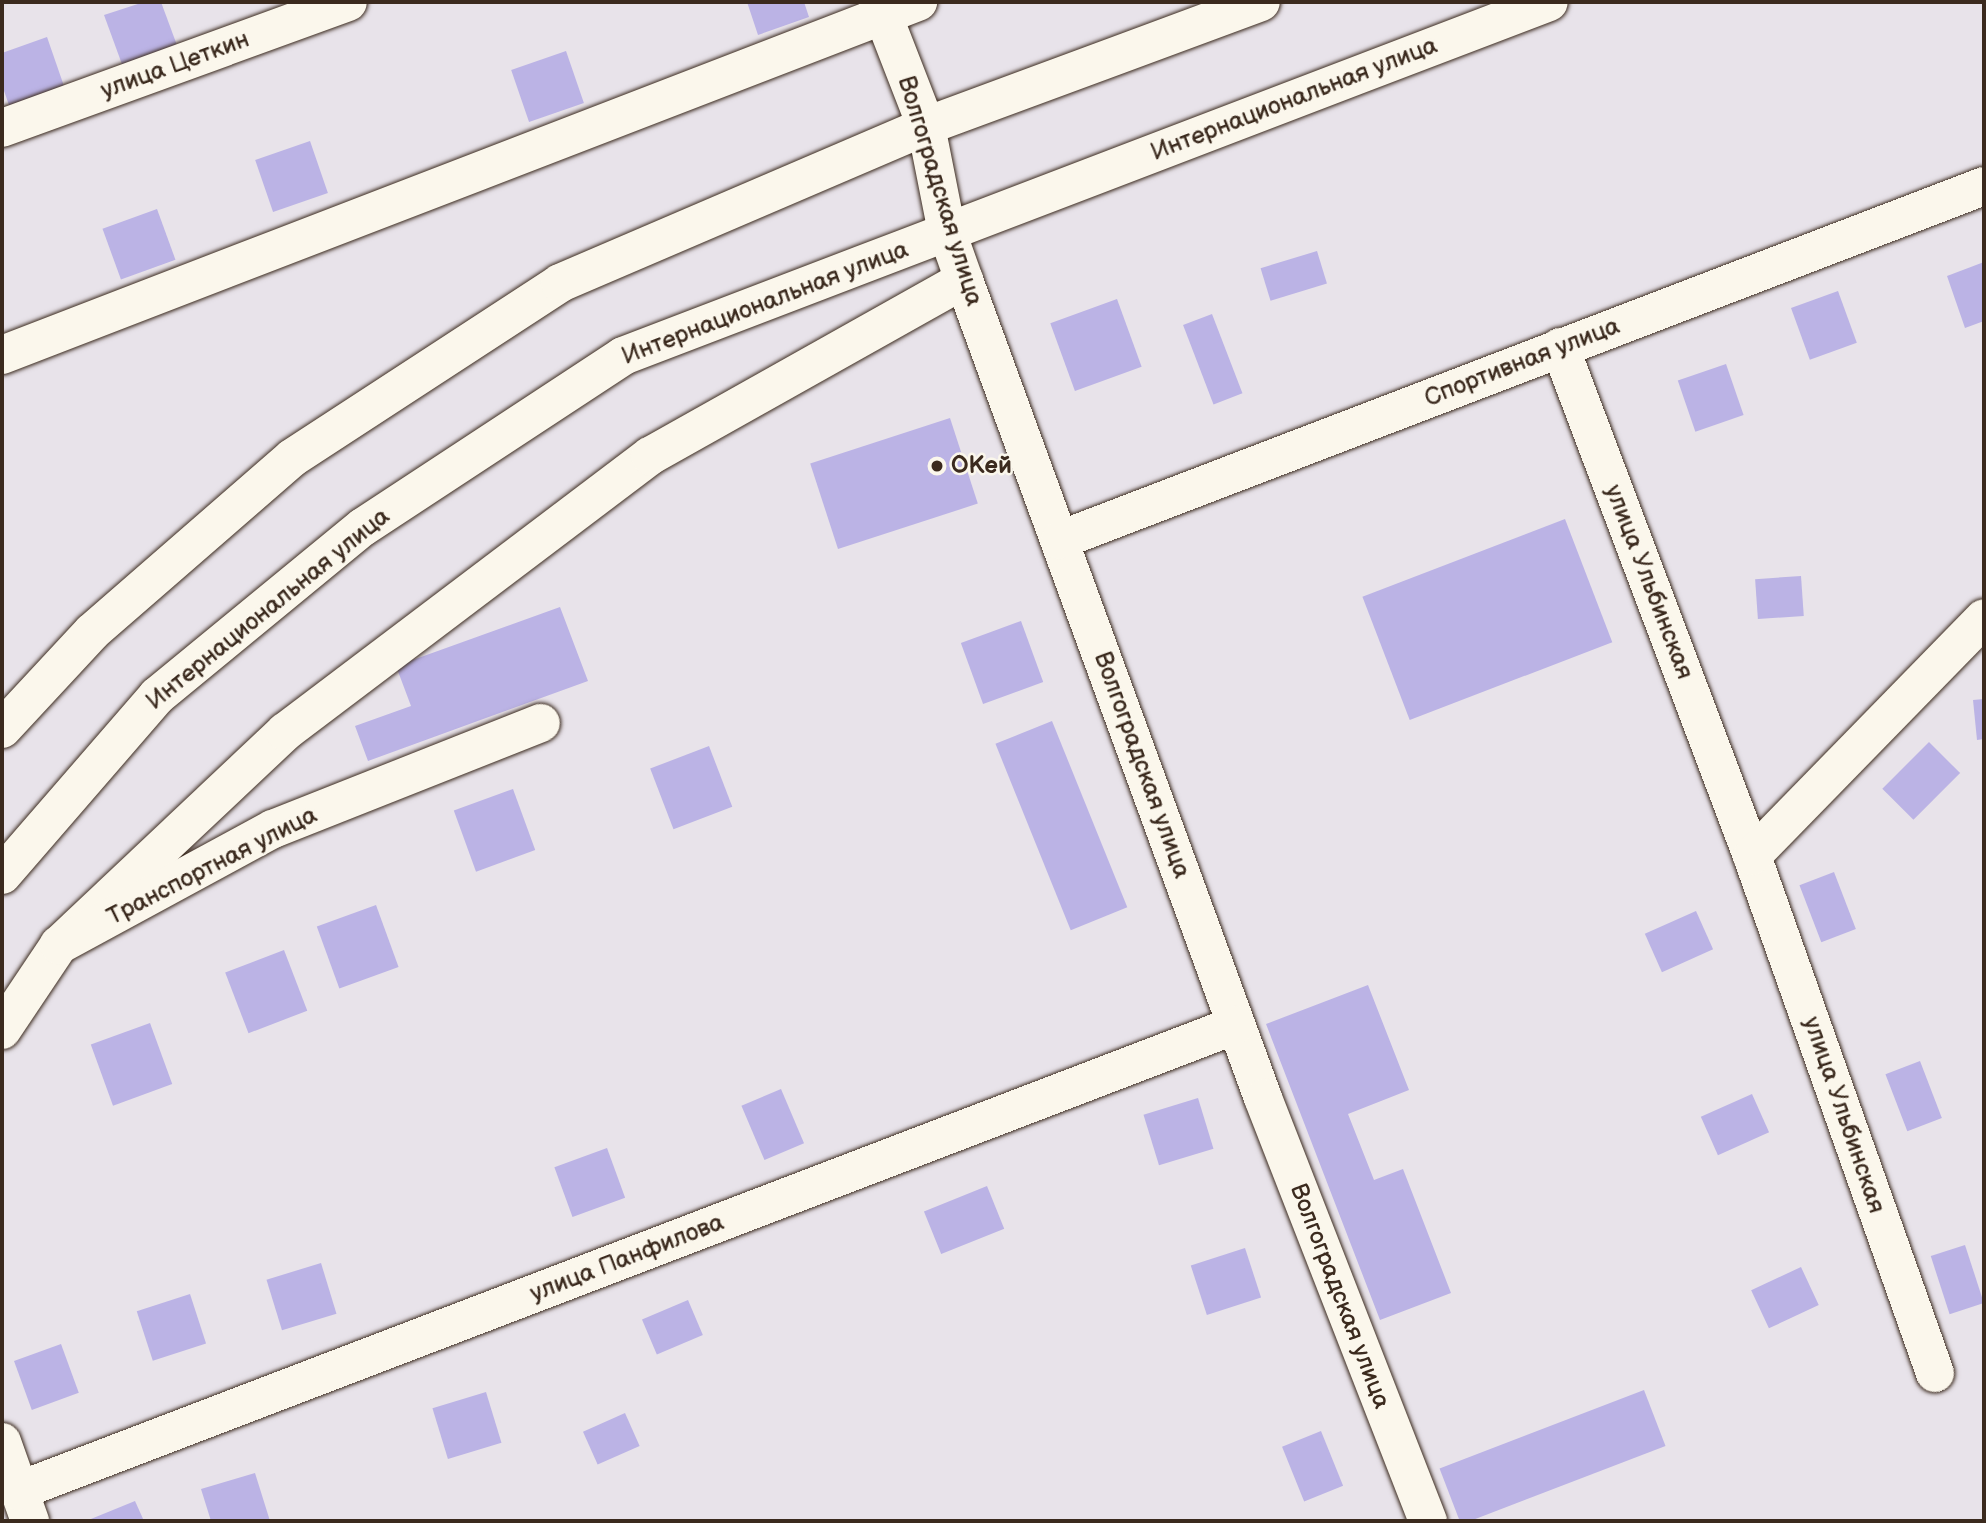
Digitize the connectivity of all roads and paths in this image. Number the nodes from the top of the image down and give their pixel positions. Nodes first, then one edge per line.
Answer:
1 (348, 2) edge
2 (918, 2) edge
3 (1261, 2) edge
4 (1549, 2) edge
5 (880, 8) edge
6 (926, 126) junction
7 (2, 128) edge
8 (1984, 186) edge
9 (947, 232) junction
10 (964, 280) junction
11 (1560, 347) junction
12 (2, 355) edge
13 (1060, 540) junction
14 (1984, 618) edge
15 (541, 723) dead end
16 (2, 729) edge
17 (1752, 856) junction
18 (2, 875) edge
19 (59, 945) junction
20 (1236, 1025) junction
21 (2, 1030) edge
22 (1935, 1373) dead end
23 (2, 1442) edge
24 (24, 1506) edge
25 (1428, 1521) edge

1 - 7 street, улица Цеткин
2 - 5 street
3 - 6 street
4 - 9 street, Интернациональная улица
5 - 6 street, Волгоградская улица
5 - 12 street
6 - 9 street, Волгоградская улица
6 - 16 street
8 - 11 street, Спортивная улица
9 - 10 street, Волгоградская улица
9 - 18 street, Интернациональная улица
10 - 13 street, Волгоградская улица
10 - 19 street
11 - 13 street, Спортивная улица
11 - 17 street, улица Ульбинская
13 - 20 street, Волгоградская улица
14 - 17 street
15 - 19 street, Транспортная улица
17 - 22 street, улица Ульбинская
19 - 21 street, Транспортная улица
20 - 24 street, улица Панфилова
20 - 25 street, Волгоградская улица
23 - 24 street

